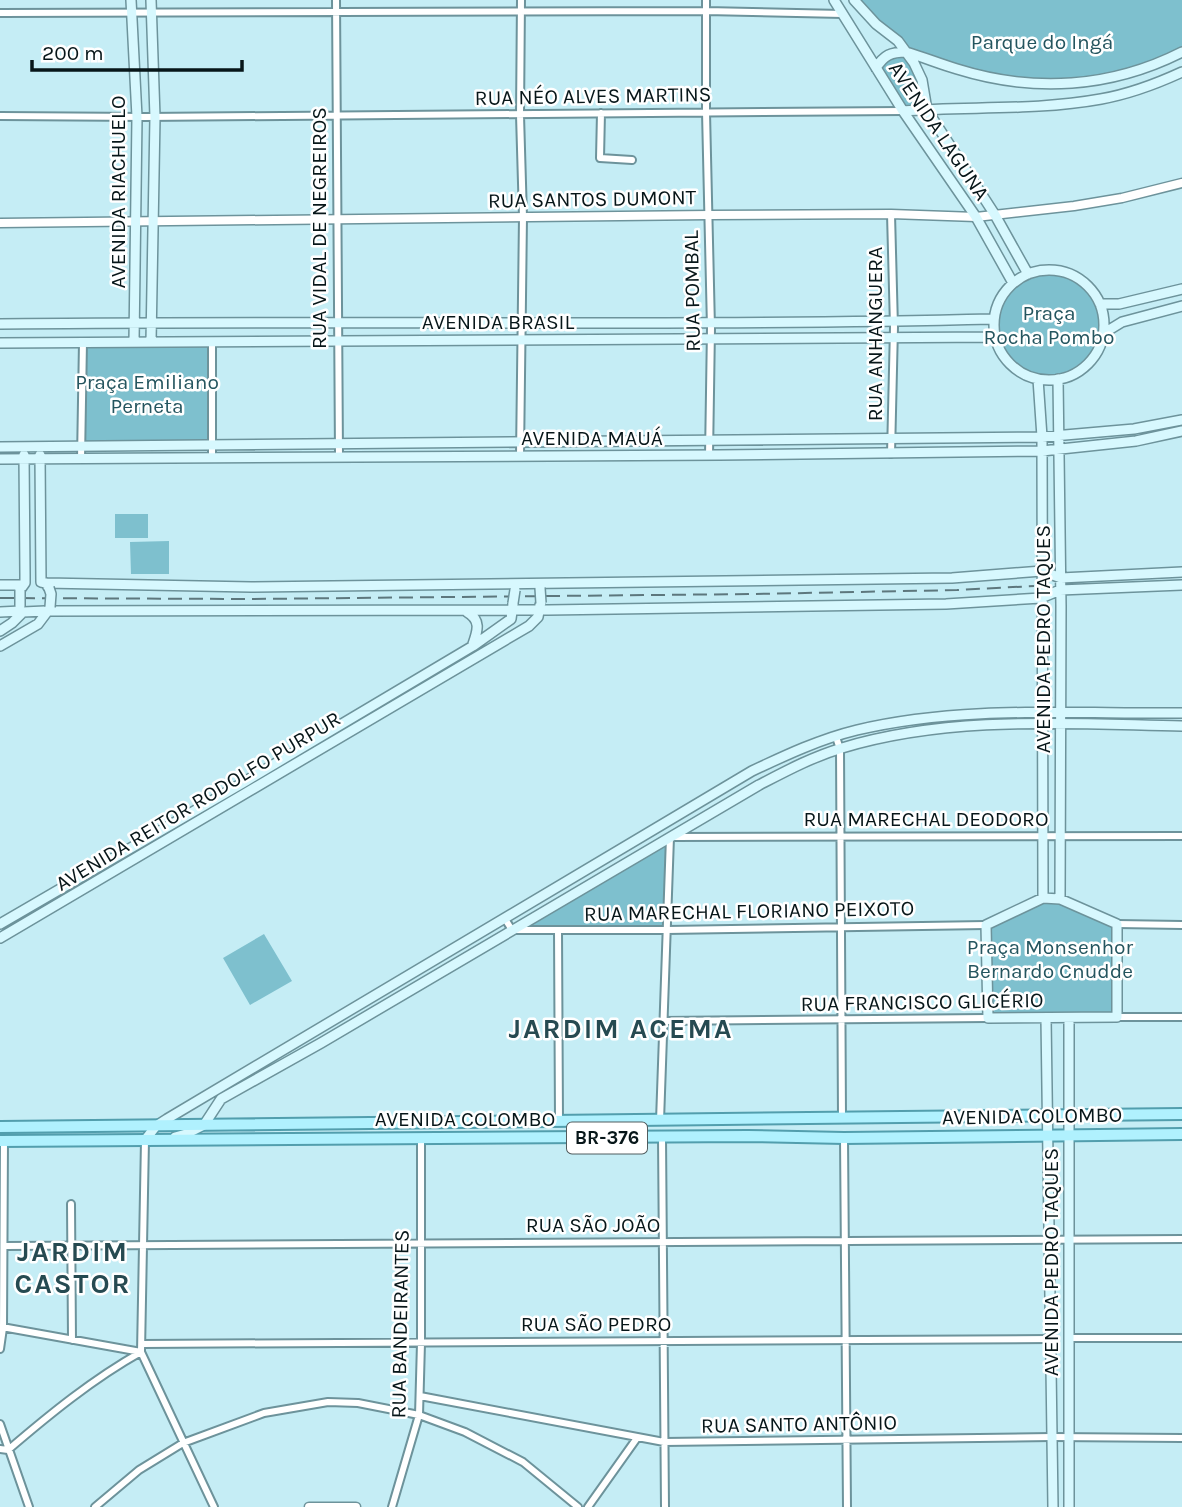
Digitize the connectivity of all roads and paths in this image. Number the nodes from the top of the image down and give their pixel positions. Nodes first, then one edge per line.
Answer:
1 (131, 0) edge
2 (151, 0) edge
3 (336, 0) edge
4 (521, 0) edge
5 (706, 0) edge
6 (834, 0) edge
7 (853, 0) edge
8 (706, 11) junction
9 (521, 12) junction
10 (0, 13) edge
11 (336, 13) junction
12 (133, 14) junction
13 (151, 14) junction
14 (843, 14) junction
15 (906, 52) junction
16 (1182, 52) edge
17 (876, 68) junction
18 (1182, 72) edge
19 (927, 110) junction
20 (903, 111) junction
21 (706, 112) junction
22 (601, 113) junction
23 (520, 115) junction
24 (0, 116) edge
25 (335, 116) junction
26 (137, 117) junction
27 (155, 117) junction
28 (632, 160) dead end
29 (1182, 183) edge
30 (891, 214) junction
31 (709, 215) junction
32 (995, 215) junction
33 (523, 217) junction
34 (976, 217) junction
35 (338, 220) junction
36 (134, 221) junction
37 (152, 221) junction
38 (0, 223) edge
39 (1028, 274) junction
40 (1013, 282) junction
41 (1182, 289) edge
42 (1100, 304) junction
43 (1182, 306) edge
44 (994, 319) junction
45 (894, 321) junction
46 (337, 322) junction
47 (134, 323) junction
48 (151, 323) junction
49 (0, 324) edge
50 (522, 324) junction
51 (711, 324) junction
52 (1104, 333) junction
53 (894, 337) junction
54 (995, 337) junction
55 (711, 339) junction
56 (522, 340) junction
57 (212, 341) junction
58 (337, 341) junction
59 (83, 342) junction
60 (134, 342) junction
61 (151, 342) junction
62 (0, 343) edge
63 (1038, 379) junction
64 (1058, 379) junction
65 (1182, 420) edge
66 (1182, 431) edge
67 (1059, 436) junction
68 (1042, 437) junction
69 (892, 440) junction
70 (710, 441) junction
71 (521, 443) junction
72 (340, 444) junction
73 (24, 446) junction
74 (40, 446) junction
75 (82, 446) junction
76 (213, 446) junction
77 (0, 447) edge
78 (1059, 449) junction
79 (1042, 451) junction
80 (891, 454) junction
81 (339, 456) junction
82 (520, 456) junction
83 (709, 456) junction
84 (212, 458) junction
85 (0, 459) edge
86 (24, 459) junction
87 (40, 459) junction
88 (81, 459) junction
89 (40, 520) junction
90 (25, 521) junction
91 (1042, 571) junction
92 (1182, 572) edge
93 (1060, 578) junction
94 (45, 584) junction
95 (0, 585) edge
96 (1182, 585) edge
97 (22, 586) junction
98 (539, 586) junction
99 (518, 587) junction
100 (1060, 590) junction
101 (1041, 598) junction
102 (513, 606) junction
103 (540, 606) junction
104 (22, 610) junction
105 (48, 610) junction
106 (466, 611) junction
107 (0, 612) edge
108 (0, 631) edge
109 (0, 646) edge
110 (472, 646) junction
111 (407, 684) junction
112 (413, 694) junction
113 (1060, 713) junction
114 (1182, 713) edge
115 (1124, 714) junction
116 (968, 715) junction
117 (1041, 719) junction
118 (1061, 724) junction
119 (1123, 725) junction
120 (968, 726) junction
121 (1182, 726) edge
122 (836, 737) junction
123 (840, 749) junction
124 (195, 811) junction
125 (201, 821) junction
126 (662, 825) junction
127 (1044, 836) junction
128 (1061, 836) junction
129 (1182, 836) edge
130 (670, 837) junction
131 (841, 837) junction
132 (1043, 898) junction
133 (1060, 899) junction
134 (37, 902) junction
135 (44, 913) junction
136 (505, 919) junction
137 (0, 923) edge
138 (1117, 924) junction
139 (986, 925) junction
140 (1182, 925) edge
141 (841, 928) junction
142 (512, 930) junction
143 (558, 930) junction
144 (667, 930) junction
145 (0, 937) edge
146 (1069, 1017) junction
147 (1117, 1017) junction
148 (1182, 1017) edge
149 (988, 1018) junction
150 (1046, 1018) junction
151 (842, 1020) junction
152 (663, 1021) junction
153 (323, 1026) junction
154 (330, 1038) junction
155 (1182, 1114) edge
156 (1069, 1115) junction
157 (1046, 1116) junction
158 (842, 1118) junction
159 (751, 1120) junction
160 (765, 1120) junction
161 (660, 1121) junction
162 (536, 1122) junction
163 (559, 1122) junction
164 (303, 1124) junction
165 (204, 1125) junction
166 (156, 1126) junction
167 (0, 1127) edge
168 (1047, 1134) junction
169 (1182, 1134) edge
170 (1069, 1135) junction
171 (748, 1136) junction
172 (762, 1136) junction
173 (662, 1137) junction
174 (523, 1138) junction
175 (844, 1138) junction
176 (281, 1139) junction
177 (421, 1139) junction
178 (145, 1140) junction
179 (2, 1141) edge
180 (71, 1204) dead end
181 (843, 1239) junction
182 (1182, 1239) edge
183 (1050, 1240) junction
184 (1068, 1240) junction
185 (663, 1242) junction
186 (420, 1244) junction
187 (72, 1245) junction
188 (142, 1245) junction
189 (5, 1246) junction
190 (2, 1327) edge
191 (1069, 1338) junction
192 (1182, 1338) edge
193 (844, 1339) junction
194 (1050, 1339) junction
195 (72, 1340) junction
196 (664, 1341) junction
197 (421, 1343) junction
198 (142, 1348) junction
199 (0, 1349) edge
200 (120, 1349) junction
201 (120, 1364) junction
202 (420, 1396) junction
203 (419, 1415) junction
204 (0, 1424) edge
205 (1052, 1437) junction
206 (1070, 1437) junction
207 (1182, 1437) edge
208 (637, 1438) junction
209 (845, 1441) junction
210 (664, 1442) junction
211 (183, 1443) junction
212 (0, 1450) edge
213 (8, 1450) junction
214 (29, 1507) edge
215 (95, 1507) edge
216 (214, 1507) edge
217 (309, 1507) edge
218 (356, 1507) edge
219 (392, 1507) edge
220 (578, 1507) edge
221 (588, 1507) edge
222 (665, 1507) edge
223 (847, 1507) edge
224 (1053, 1507) edge
225 (1069, 1507) edge

1 - 12 main road, AVENIDA RIACHUELO
2 - 13 main road, AVENIDA RIACHUELO
3 - 11 street, RUA VIDAL DE NEGREIROS
4 - 9 street
5 - 8 street, RUA POMBAL
6 - 14 main road, AVENIDA LAGUNA
7 - 15 main road, AVENIDA LAGUNA
8 - 9 street
8 - 14 street
8 - 21 street, RUA POMBAL
9 - 11 street
9 - 23 street
10 - 12 street
11 - 13 street
11 - 25 street, RUA VIDAL DE NEGREIROS
12 - 13 street
12 - 26 main road, AVENIDA RIACHUELO
13 - 27 main road, AVENIDA RIACHUELO
14 - 17 main road, AVENIDA LAGUNA
15 - 16 main road
15 - 17 main road
15 - 19 main road, AVENIDA LAGUNA
17 - 20 main road, AVENIDA LAGUNA
18 - 19 main road, RUA NÉO ALVES MARTINS
19 - 20 main road, RUA NÉO ALVES MARTINS
19 - 32 main road, AVENIDA LAGUNA
20 - 21 street, RUA NÉO ALVES MARTINS
20 - 34 main road, AVENIDA LAGUNA
21 - 22 street, RUA NÉO ALVES MARTINS
21 - 31 street, RUA POMBAL
22 - 23 street, RUA NÉO ALVES MARTINS
22 - 28 street
23 - 25 street, RUA NÉO ALVES MARTINS
23 - 33 street
24 - 26 street, RUA NÉO ALVES MARTINS
25 - 27 street, RUA NÉO ALVES MARTINS
25 - 35 street, RUA VIDAL DE NEGREIROS
26 - 27 street, RUA NÉO ALVES MARTINS
26 - 36 main road, AVENIDA RIACHUELO
27 - 37 main road, AVENIDA RIACHUELO
29 - 32 street, RUA SANTOS DUMONT
30 - 31 street, RUA SANTOS DUMONT
30 - 34 street, RUA SANTOS DUMONT
30 - 45 street, RUA ANHANGUERA
31 - 33 street, RUA SANTOS DUMONT
31 - 51 street, RUA POMBAL
32 - 34 street, RUA SANTOS DUMONT
32 - 39 main road, AVENIDA LAGUNA
33 - 35 street, RUA SANTOS DUMONT
33 - 50 street
34 - 40 main road, AVENIDA LAGUNA
35 - 37 street, RUA SANTOS DUMONT
35 - 46 street, RUA VIDAL DE NEGREIROS
36 - 37 street, RUA SANTOS DUMONT
36 - 38 street, RUA SANTOS DUMONT
36 - 47 main road, AVENIDA RIACHUELO
37 - 48 main road, AVENIDA RIACHUELO
39 - 40 main road
39 - 42 main road
40 - 44 main road
41 - 42 main road
42 - 52 main road
43 - 52 main road
44 - 45 main road, AVENIDA BRASIL
44 - 54 main road
45 - 51 main road, AVENIDA BRASIL
45 - 53 street, RUA ANHANGUERA
46 - 48 main road, AVENIDA BRASIL
46 - 50 main road, AVENIDA BRASIL
46 - 58 street, RUA VIDAL DE NEGREIROS
47 - 48 main road, AVENIDA BRASIL
47 - 49 main road, AVENIDA BRASIL
47 - 60 main road, AVENIDA RIACHUELO
48 - 61 main road, AVENIDA RIACHUELO
50 - 51 main road, AVENIDA BRASIL
50 - 56 street
51 - 55 street, RUA POMBAL
52 - 64 main road
53 - 54 main road, AVENIDA BRASIL
53 - 55 main road, AVENIDA BRASIL
53 - 69 street, RUA ANHANGUERA
54 - 63 main road
55 - 56 main road, AVENIDA BRASIL
55 - 70 street, RUA POMBAL
56 - 58 main road, AVENIDA BRASIL
56 - 71 street
57 - 58 main road, AVENIDA BRASIL
57 - 61 main road, AVENIDA BRASIL
57 - 76 street
58 - 72 street, RUA VIDAL DE NEGREIROS
59 - 60 main road, AVENIDA BRASIL
59 - 62 main road, AVENIDA BRASIL
59 - 75 street
60 - 61 main road, AVENIDA BRASIL
63 - 64 main road
63 - 68 main road, AVENIDA PEDRO TAQUES
64 - 67 main road, AVENIDA PEDRO TAQUES
65 - 67 main road, AVENIDA MAUÁ
66 - 78 main road, AVENIDA MAUÁ
67 - 68 main road, AVENIDA MAUÁ
67 - 78 main road, AVENIDA PEDRO TAQUES
68 - 69 main road, AVENIDA MAUÁ
68 - 79 main road, AVENIDA PEDRO TAQUES
69 - 70 main road, AVENIDA MAUÁ
69 - 80 street, RUA ANHANGUERA
70 - 71 main road, AVENIDA MAUÁ
70 - 83 street, RUA POMBAL
71 - 72 main road, AVENIDA MAUÁ
71 - 82 street
72 - 76 main road, AVENIDA MAUÁ
72 - 81 street, RUA VIDAL DE NEGREIROS
73 - 74 main road, AVENIDA MAUÁ
73 - 77 main road, AVENIDA MAUÁ
73 - 86 main road
74 - 75 main road, AVENIDA MAUÁ
74 - 87 main road
75 - 76 main road, AVENIDA MAUÁ
75 - 88 street
76 - 84 street
78 - 79 main road, AVENIDA MAUÁ
78 - 93 main road, AVENIDA PEDRO TAQUES
79 - 80 main road, AVENIDA MAUÁ
79 - 91 main road, AVENIDA PEDRO TAQUES
80 - 83 main road, AVENIDA MAUÁ
81 - 82 main road, AVENIDA MAUÁ
81 - 84 main road, AVENIDA MAUÁ
82 - 83 main road, AVENIDA MAUÁ
84 - 88 main road, AVENIDA MAUÁ
85 - 86 main road, AVENIDA MAUÁ
86 - 87 main road, AVENIDA MAUÁ
86 - 90 main road
87 - 88 main road, AVENIDA MAUÁ
87 - 89 main road
89 - 90 main road
89 - 94 main road
90 - 97 main road
91 - 93 main road
91 - 98 main road
91 - 101 main road, AVENIDA PEDRO TAQUES
92 - 93 main road
93 - 100 main road, AVENIDA PEDRO TAQUES
94 - 97 main road
94 - 99 main road
94 - 105 main road, bridge
95 - 97 main road
96 - 100 main road
97 - 104 main road, bridge
98 - 99 main road
98 - 103 main road, bridge
99 - 102 main road, bridge
100 - 101 main road
100 - 113 main road, AVENIDA PEDRO TAQUES
101 - 103 main road
101 - 117 main road, AVENIDA PEDRO TAQUES
102 - 103 main road
102 - 106 main road
102 - 110 main road, AVENIDA REITOR RODOLFO PURPUR
103 - 112 main road, AVENIDA REITOR RODOLFO PURPUR
104 - 105 main road
104 - 107 main road
104 - 108 main road
105 - 106 main road
105 - 109 main road
106 - 110 main road
110 - 111 main road, AVENIDA REITOR RODOLFO PURPUR
111 - 112 main road
111 - 124 main road, AVENIDA REITOR RODOLFO PURPUR
112 - 125 main road, AVENIDA REITOR RODOLFO PURPUR
113 - 115 main road
113 - 117 main road
113 - 118 main road, AVENIDA PEDRO TAQUES
114 - 115 main road
115 - 119 main road
116 - 117 main road
116 - 120 main road
116 - 122 main road
117 - 118 main road
117 - 120 main road
117 - 127 main road, AVENIDA PEDRO TAQUES
118 - 119 main road
118 - 128 main road, AVENIDA PEDRO TAQUES
119 - 121 main road
120 - 123 main road
122 - 123 street
122 - 126 main road
123 - 130 main road
123 - 131 street
124 - 125 main road
124 - 134 main road, AVENIDA REITOR RODOLFO PURPUR
125 - 135 main road, AVENIDA REITOR RODOLFO PURPUR
126 - 130 street
126 - 136 main road
127 - 128 street, RUA MARECHAL DEODORO
127 - 131 street, RUA MARECHAL DEODORO
127 - 132 main road, AVENIDA PEDRO TAQUES
128 - 129 street, RUA MARECHAL DEODORO
128 - 133 main road, AVENIDA PEDRO TAQUES
130 - 131 street, RUA MARECHAL DEODORO
130 - 142 main road
130 - 144 street
131 - 141 street
132 - 133 main road
132 - 139 main road
133 - 138 main road
134 - 135 main road
134 - 137 main road, AVENIDA REITOR RODOLFO PURPUR
135 - 145 main road, AVENIDA REITOR RODOLFO PURPUR
136 - 142 street
136 - 153 main road
138 - 140 street
138 - 147 main road
139 - 141 street, RUA MARECHAL FLORIANO PEIXOTO
139 - 149 main road
141 - 144 street, RUA MARECHAL FLORIANO PEIXOTO
141 - 151 street
142 - 143 street, RUA MARECHAL FLORIANO PEIXOTO
142 - 154 main road
143 - 144 street, RUA MARECHAL FLORIANO PEIXOTO
143 - 163 street
144 - 152 street
146 - 147 main road, RUA FRANCISCO GLICÉRIO
146 - 150 main road, RUA FRANCISCO GLICÉRIO
146 - 156 main road, AVENIDA PEDRO TAQUES
147 - 148 street, RUA FRANCISCO GLICÉRIO
149 - 150 main road, RUA FRANCISCO GLICÉRIO
149 - 151 street, RUA FRANCISCO GLICÉRIO
150 - 157 main road, AVENIDA PEDRO TAQUES
151 - 152 street, RUA FRANCISCO GLICÉRIO
151 - 158 street
152 - 161 street
153 - 154 main road
153 - 166 main road
154 - 165 main road
155 - 156 main road, AVENIDA COLOMBO / BR-376
156 - 157 main road, AVENIDA COLOMBO / BR-376
156 - 170 main road, AVENIDA PEDRO TAQUES
157 - 158 main road, AVENIDA COLOMBO / BR-376
157 - 168 main road, AVENIDA PEDRO TAQUES
158 - 160 main road, AVENIDA COLOMBO / BR-376
159 - 160 main road, AVENIDA COLOMBO / BR-376
159 - 161 main road, AVENIDA COLOMBO / BR-376
159 - 171 main road
160 - 172 main road
161 - 163 main road, AVENIDA COLOMBO / BR-376
162 - 163 main road, AVENIDA COLOMBO / BR-376
162 - 164 main road, AVENIDA COLOMBO / BR-376
162 - 174 main road
164 - 165 main road, AVENIDA COLOMBO / BR-376
164 - 176 main road
165 - 166 main road, AVENIDA COLOMBO / BR-376
165 - 178 main road
166 - 167 main road, AVENIDA COLOMBO / BR-376
166 - 178 main road
168 - 170 main road, AVENIDA COLOMBO / BR-376
168 - 175 main road, AVENIDA COLOMBO / BR-376
168 - 183 main road, AVENIDA PEDRO TAQUES
169 - 170 main road, AVENIDA COLOMBO / BR-376
170 - 184 main road, AVENIDA PEDRO TAQUES
171 - 172 main road, AVENIDA COLOMBO / BR-376
171 - 173 main road, AVENIDA COLOMBO / BR-376
172 - 175 main road, AVENIDA COLOMBO / BR-376
173 - 174 main road, AVENIDA COLOMBO / BR-376
173 - 185 street
174 - 177 main road, AVENIDA COLOMBO / BR-376
175 - 181 street
176 - 177 main road, AVENIDA COLOMBO / BR-376
176 - 178 main road, AVENIDA COLOMBO / BR-376
177 - 186 street, RUA BANDEIRANTES
178 - 179 main road, AVENIDA COLOMBO / BR-376
178 - 188 street
179 - 189 street
180 - 187 street
181 - 183 street, RUA SÃO JOÃO
181 - 185 street, RUA SÃO JOÃO
181 - 193 street
182 - 184 street, RUA SÃO JOÃO
183 - 184 street, RUA SÃO JOÃO
183 - 194 main road, AVENIDA PEDRO TAQUES
184 - 191 main road, AVENIDA PEDRO TAQUES
185 - 186 street, RUA SÃO JOÃO
185 - 196 street
186 - 188 street, RUA SÃO JOÃO
186 - 197 street, RUA BANDEIRANTES
187 - 188 street, RUA SÃO JOÃO
187 - 189 street, RUA SÃO JOÃO
187 - 195 street
188 - 198 street
189 - 190 street
190 - 195 street, RUA SÃO PEDRO
190 - 199 street
191 - 192 street
191 - 206 main road, AVENIDA PEDRO TAQUES
193 - 194 street, RUA SÃO PEDRO
193 - 196 street, RUA SÃO PEDRO
193 - 209 street
194 - 205 main road, AVENIDA PEDRO TAQUES
195 - 200 street, RUA SÃO PEDRO
196 - 197 street, RUA SÃO PEDRO
196 - 210 street
197 - 198 street, RUA SÃO PEDRO
197 - 202 street, RUA BANDEIRANTES
198 - 200 street, RUA SÃO PEDRO
198 - 201 street
198 - 211 street
200 - 201 street
201 - 213 street
202 - 203 street, RUA BANDEIRANTES
202 - 208 street, RUA SANTO ANTÔNIO
203 - 211 street
203 - 219 street, RUA BANDEIRANTES
203 - 220 street
204 - 213 street
205 - 206 street, RUA SANTO ANTÔNIO
205 - 209 street, RUA SANTO ANTÔNIO
205 - 224 main road, AVENIDA PEDRO TAQUES
206 - 207 street, RUA SANTO ANTÔNIO
206 - 225 main road, AVENIDA PEDRO TAQUES
208 - 210 street, RUA SANTO ANTÔNIO
208 - 221 street
209 - 210 street, RUA SANTO ANTÔNIO
209 - 223 street
210 - 222 street
211 - 215 street
211 - 216 street
212 - 213 street
213 - 214 street
217 - 218 street

